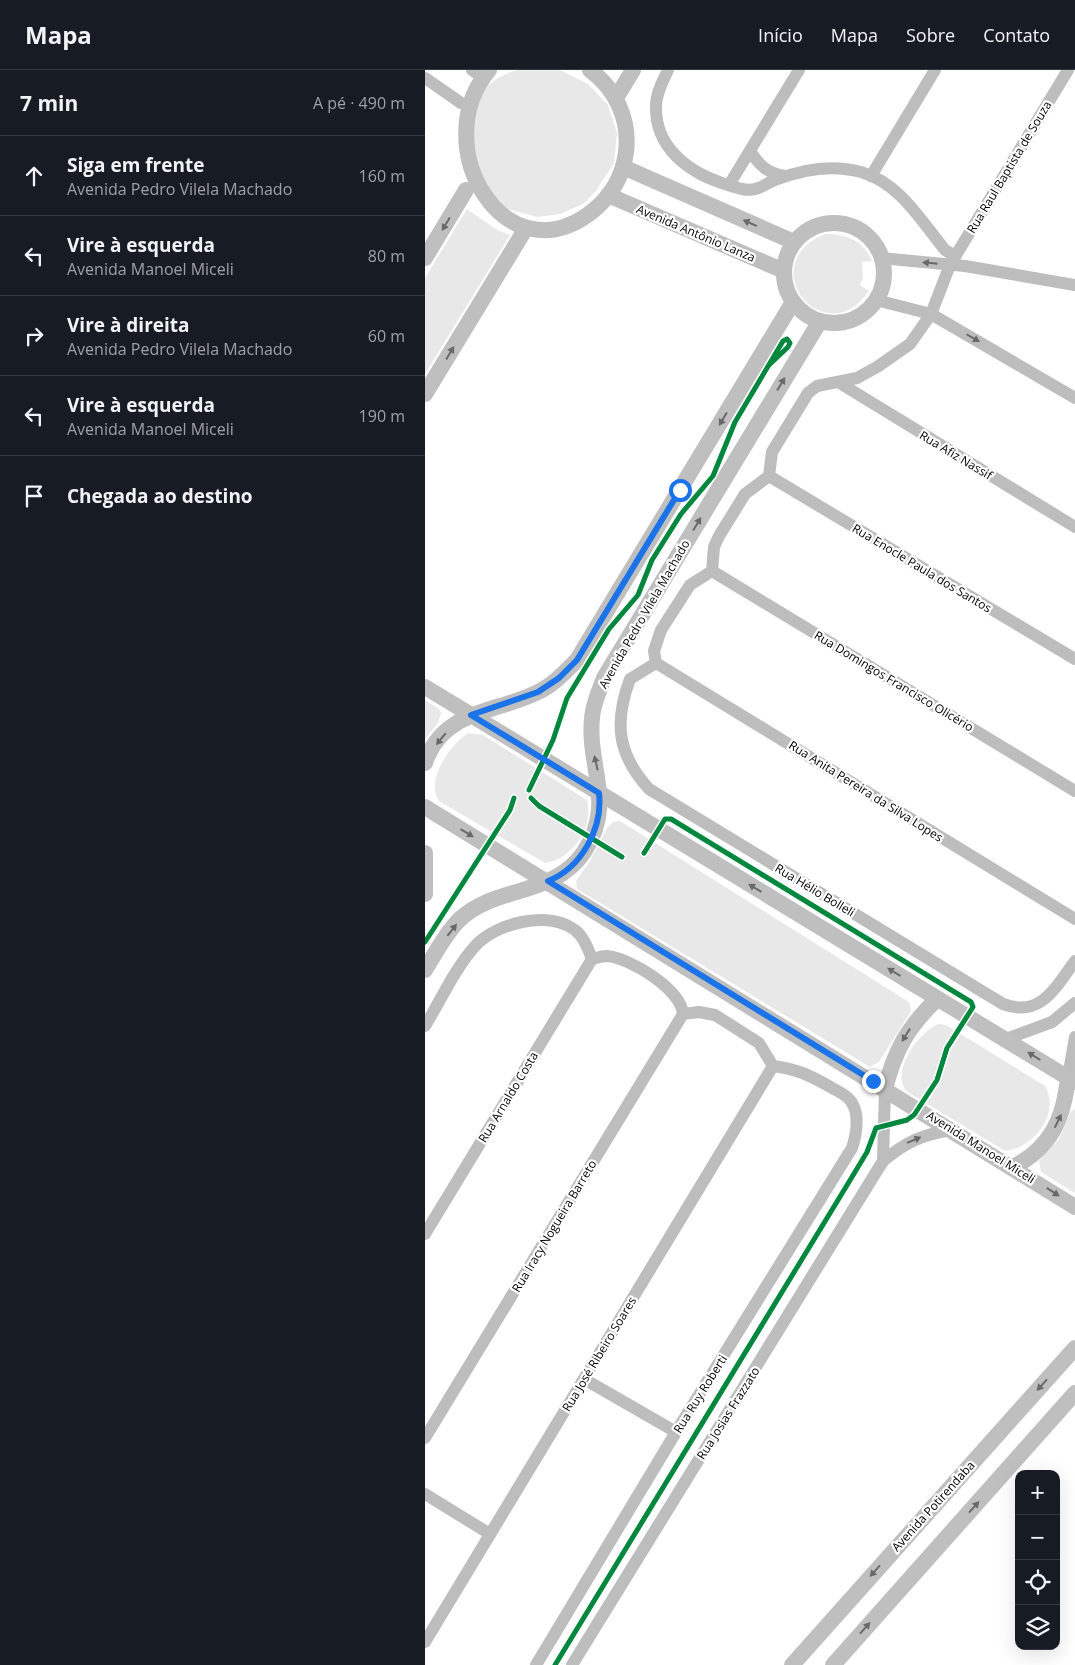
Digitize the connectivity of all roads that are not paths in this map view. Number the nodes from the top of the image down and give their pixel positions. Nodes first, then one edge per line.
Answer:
1 (589, 70) edge
2 (633, 70) edge
3 (668, 70) edge
4 (799, 70) edge
5 (935, 70) edge
6 (1068, 70) edge
7 (481, 72) edge
8 (425, 78) edge
9 (616, 98) junction
10 (461, 102) junction
11 (452, 147) dead end
12 (750, 151) junction
13 (455, 164) dead end
14 (623, 167) junction
15 (785, 176) junction
16 (871, 176) junction
17 (729, 185) junction
18 (466, 190) junction
19 (608, 196) junction
20 (526, 228) junction
21 (794, 242) junction
22 (425, 258) edge
23 (881, 258) junction
24 (953, 261) junction
25 (784, 271) junction
26 (1075, 285) edge
27 (876, 300) junction
28 (793, 302) junction
29 (931, 314) junction
30 (819, 320) junction
31 (838, 382) junction
32 (425, 394) edge
33 (1075, 398) edge
34 (769, 476) junction
35 (1075, 528) edge
36 (712, 571) junction
37 (1075, 660) edge
38 (656, 662) junction
39 (425, 687) edge
40 (471, 715) junction
41 (425, 763) edge
42 (1075, 791) edge
43 (599, 793) junction
44 (425, 807) edge
45 (425, 853) edge
46 (548, 881) junction
47 (425, 894) edge
48 (1075, 919) edge
49 (592, 959) junction
50 (1075, 961) edge
51 (425, 970) edge
52 (937, 999) junction
53 (1075, 1003) edge
54 (683, 1014) junction
55 (425, 1026) edge
56 (1075, 1038) edge
57 (1005, 1039) junction
58 (773, 1066) junction
59 (1072, 1079) edge
60 (885, 1089) junction
61 (951, 1130) junction
62 (883, 1161) junction
63 (1013, 1167) junction
64 (1075, 1207) edge
65 (425, 1234) edge
66 (1075, 1348) edge
67 (584, 1380) junction
68 (1075, 1393) edge
69 (676, 1432) junction
70 (425, 1438) edge
71 (425, 1494) edge
72 (490, 1534) junction
73 (425, 1642) edge
74 (536, 1665) edge
75 (572, 1665) edge
76 (793, 1665) edge
77 (833, 1665) edge

1 - 9 street
2 - 9 street
3 - 17 street
4 - 12 street
5 - 16 street
6 - 24 street, Rua Raul Baptista de Souza
7 - 10 street
8 - 10 street
9 - 14 street
10 - 11 street
12 - 15 street
12 - 17 street
13 - 18 street
14 - 19 street
21 -> 14 street
15 - 16 street
15 - 17 street
16 - 24 street
18 - 20 street
18 -> 22 street
19 - 20 street
19 - 25 street, Avenida Antônio Lanza
32 -> 20 street
21 - 23 street
21 - 25 street
24 -> 23 street
23 - 27 street
24 - 26 street
24 - 29 street, Rua Raul Baptista de Souza
25 - 28 street
27 - 29 street
27 - 30 street
28 - 30 street
28 -> 40 street
29 - 31 street, Rua Raul Baptista de Souza
29 -> 33 street
43 -> 30 street, Avenida Pedro Vilela Machado
31 - 34 street, Rua Raul Baptista de Souza
31 - 35 street, Rua Afiz Nassif
34 - 36 street
34 - 37 street, Rua Enocle Paula dos Santos
36 - 38 street
36 - 42 street, Rua Domingos Francisco Olicério
38 - 48 street, Rua Anita Pereira da Silva Lopes
38 - 50 street, Rua Hélio Bolleli
39 - 40 street
40 -> 41 street
40 - 43 street
43 - 46 street, Avenida Pedro Vilela Machado
52 -> 43 street
44 -> 46 street, Avenida Manoel Miceli
45 - 47 street
51 -> 46 street, Avenida Pedro Vilela Machado
46 - 60 street, Avenida Manoel Miceli
49 - 54 street
49 - 55 street
49 - 65 street, Rua Arnaldo Costa
52 - 57 street
52 -> 60 street
53 - 57 street
54 - 58 street
54 - 70 street, Rua Iracy Nogueira Barreto
56 - 59 street
59 -> 57 street
58 - 67 street, Rua José Ribeiro Soares
58 - 69 street, Rua Ruy Roberti
63 -> 59 street
60 - 61 street, Avenida Manoel Miceli
60 - 62 street
62 -> 61 street, Rua Josias Frazzato
61 - 63 street, Avenida Manoel Miceli
62 - 75 street, Rua Josias Frazzato
63 -> 64 street, Avenida Manoel Miceli
66 -> 76 street, Avenida Potirendaba
67 - 69 street
67 - 72 street, Rua José Ribeiro Soares
77 -> 68 street
69 - 74 street, Rua Ruy Roberti
71 - 72 street
72 - 73 street, Rua José Ribeiro Soares

